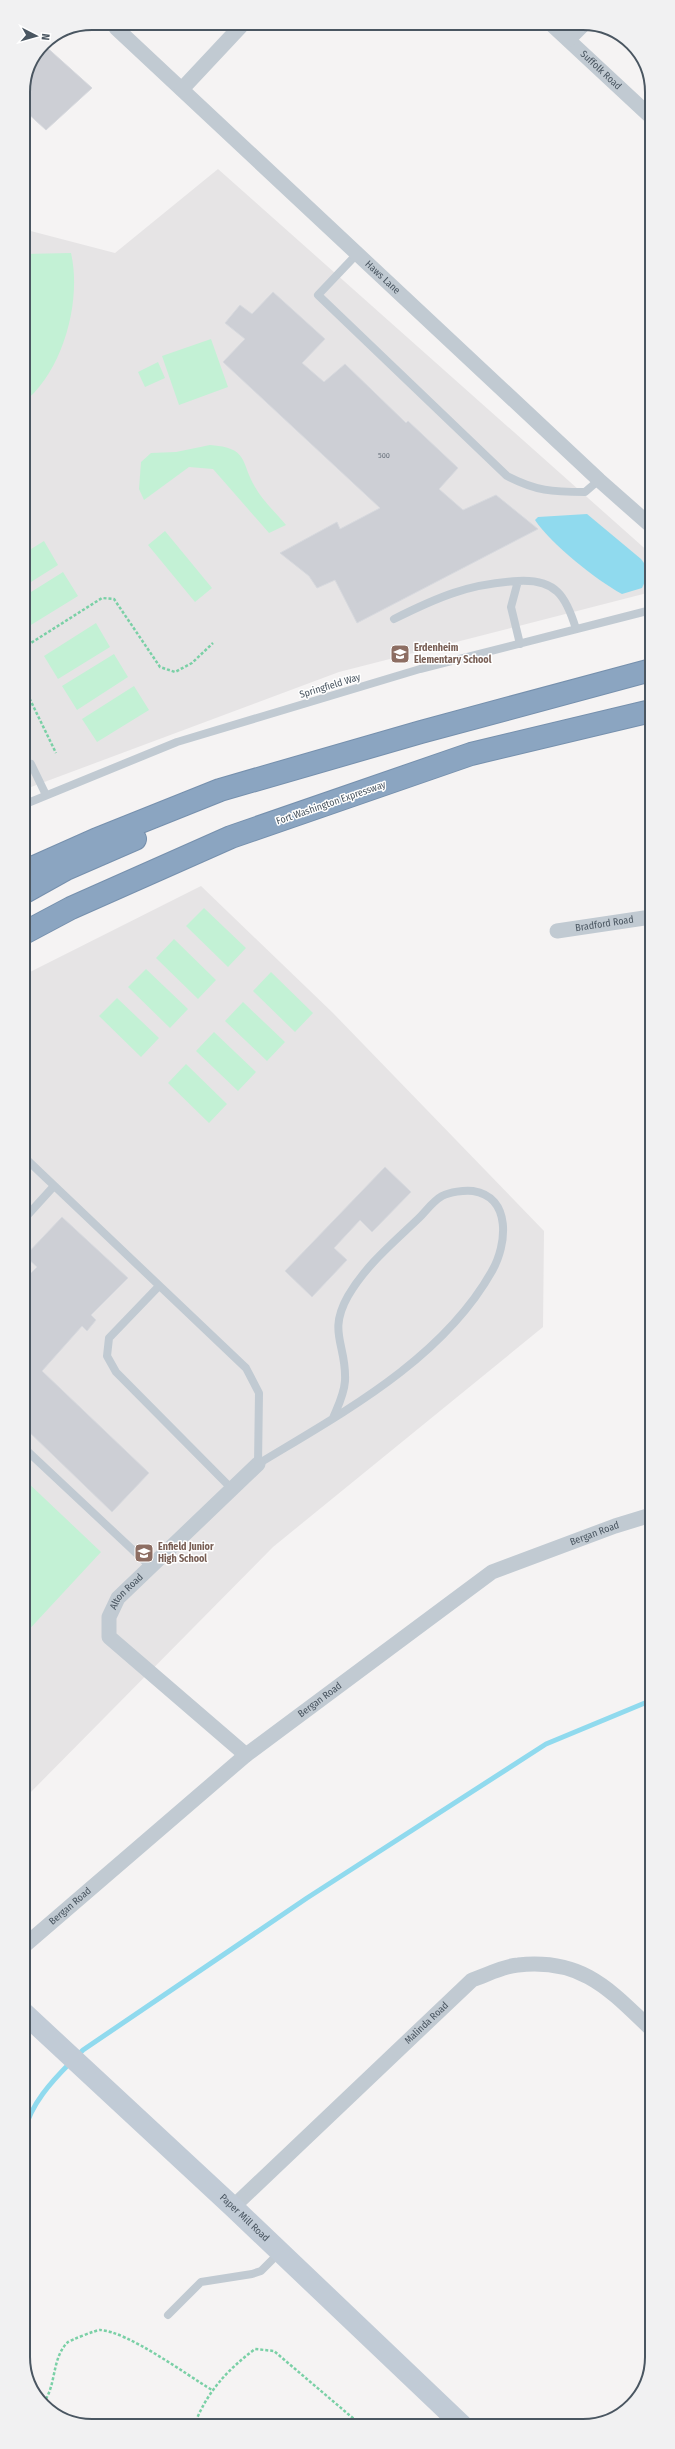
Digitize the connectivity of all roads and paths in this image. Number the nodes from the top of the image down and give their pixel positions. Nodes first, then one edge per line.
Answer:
1 (118, 30) edge
2 (237, 30) edge
3 (558, 30) edge
4 (578, 30) edge
5 (569, 39) junction
6 (182, 89) junction
7 (645, 111) edge
8 (357, 254) junction
9 (599, 480) junction
10 (645, 521) edge
11 (518, 581) junction
12 (645, 612) edge
13 (394, 619) dead end
14 (576, 629) junction
15 (213, 643) dead end
16 (30, 644) edge
17 (520, 644) junction
18 (645, 672) edge
19 (30, 699) edge
20 (645, 712) edge
21 (421, 732) junction
22 (56, 753) dead end
23 (31, 764) dead end
24 (46, 795) junction
25 (30, 802) edge
26 (30, 869) edge
27 (30, 890) edge
28 (645, 918) edge
29 (30, 929) edge
30 (557, 932) dead end
31 (30, 1163) edge
32 (54, 1186) junction
33 (30, 1212) edge
34 (159, 1286) junction
35 (333, 1418) junction
36 (30, 1454) edge
37 (258, 1464) junction
38 (231, 1488) junction
39 (645, 1517) edge
40 (151, 1567) junction
41 (246, 1755) junction
42 (30, 1941) edge
43 (30, 2019) edge
44 (645, 2023) edge
45 (233, 2207) junction
46 (280, 2252) junction
47 (168, 2315) dead end
48 (212, 2390) junction
49 (46, 2399) edge
50 (197, 2419) edge
51 (354, 2419) edge
52 (456, 2419) edge

1 - 6 street, Haws Lane
2 - 6 street
3 - 5 street, Suffolk Road
4 - 5 street
5 - 7 street, Suffolk Road
6 - 8 street, Haws Lane
8 - 9 street, Haws Lane
8 - 9 lane
9 - 10 street, Haws Lane
11 - 13 lane
11 - 14 lane
11 - 17 lane
12 - 14 lane, Springfield Way
14 - 17 lane, Springfield Way
15 - 16 path
17 - 24 lane, Springfield Way
18 - 21 highway
19 - 22 path
20 - 29 highway, Fort Washington Expressway
21 - 26 highway
21 - 27 highway
23 - 24 lane
24 - 25 lane, Springfield Way
28 - 30 street, Bradford Road
31 - 32 lane
32 - 33 lane
32 - 34 lane
34 - 37 lane
34 - 38 lane
35 - 35 lane
35 - 37 lane
36 - 40 lane
37 - 38 street, Alton Road
38 - 40 street, Alton Road
39 - 41 street, Bergan Road
40 - 41 street, Alton Road
41 - 42 street, Bergan Road
43 - 45 main road, Paper Mill Road
44 - 45 street, Malinda Road
45 - 46 main road, Paper Mill Road
46 - 47 lane
46 - 52 main road, Paper Mill Road
48 - 49 path
48 - 50 path
48 - 51 path

